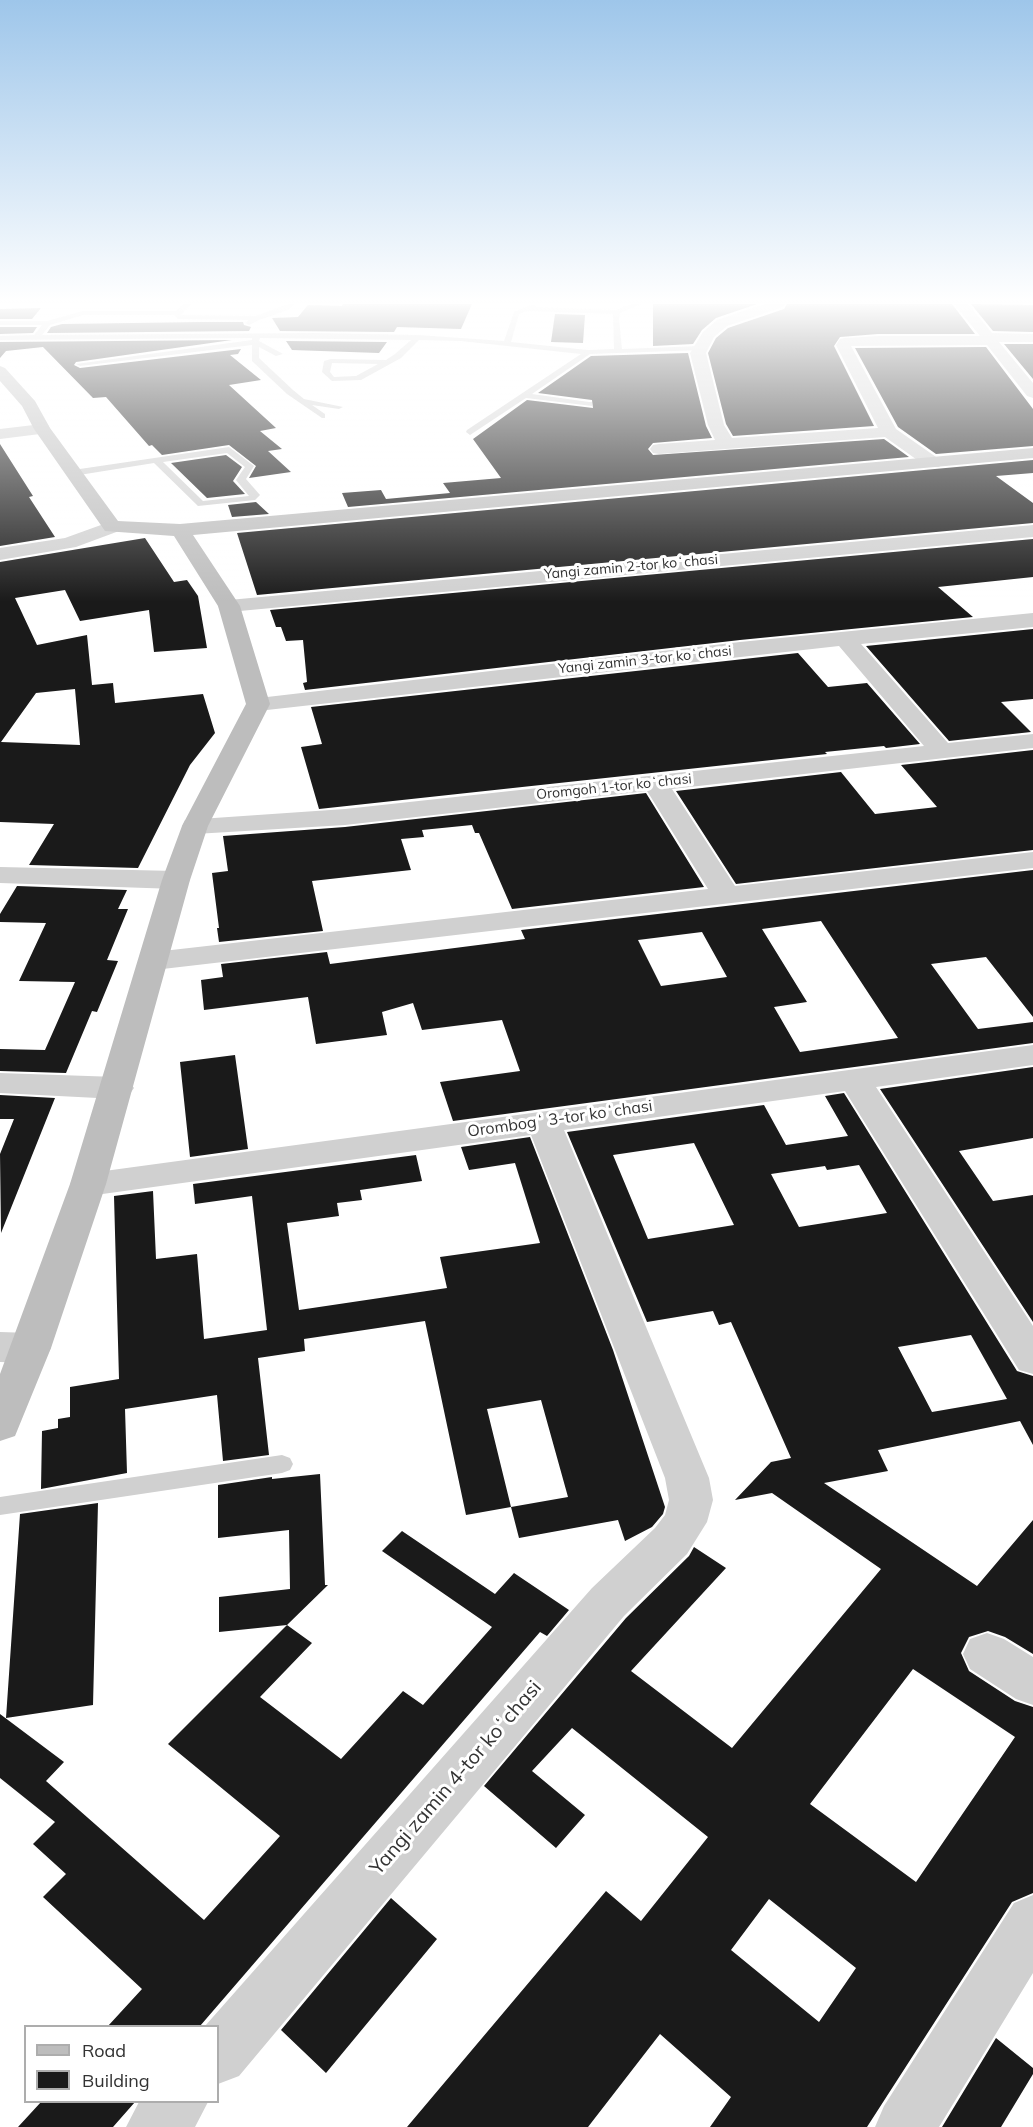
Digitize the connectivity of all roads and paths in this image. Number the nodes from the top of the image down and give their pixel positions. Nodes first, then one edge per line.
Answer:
1 (28, 403) edge
2 (305, 403) edge
3 (319, 403) edge
4 (512, 403) edge
5 (584, 403) edge
6 (711, 403) edge
7 (873, 403) edge
8 (589, 404) dead end
9 (339, 407) dead end
10 (322, 416) dead end
11 (42, 429) junction
12 (470, 432) dead end
13 (889, 432) junction
14 (0, 434) edge
15 (726, 444) junction
16 (659, 449) dead end
17 (1033, 453) edge
18 (156, 460) junction
19 (933, 463) junction
20 (73, 473) junction
21 (112, 527) junction
22 (180, 530) junction
23 (1033, 531) edge
24 (0, 554) edge
25 (229, 606) junction
26 (1033, 620) edge
27 (844, 639) junction
28 (258, 704) junction
29 (1033, 741) edge
30 (942, 751) junction
31 (655, 783) junction
32 (195, 826) junction
33 (1033, 861) edge
34 (0, 875) edge
35 (176, 880) junction
36 (727, 896) junction
37 (154, 961) junction
38 (1033, 1055) edge
39 (854, 1078) junction
40 (0, 1083) edge
41 (117, 1088) junction
42 (543, 1122) junction
43 (88, 1184) junction
44 (15, 1347) edge
45 (1033, 1359) edge
46 (0, 1424) edge
47 (282, 1464) dead end
48 (0, 1506) edge
49 (987, 1654) dead end
50 (1033, 1683) edge
51 (1033, 1922) edge
52 (219, 2054) edge
53 (176, 2103) edge
54 (156, 2127) edge
55 (905, 2127) edge

1 - 11 street
2 - 10 lane
3 - 9 lane
4 - 12 lane
5 - 8 lane
6 - 15 street
7 - 13 street
11 - 14 street
11 - 20 street
13 - 15 street
13 - 19 street
15 - 16 street
17 - 19 street
18 - 18 lane
18 - 20 lane
19 - 22 street
20 - 21 street
21 - 22 street
21 - 24 street
22 - 25 street
23 - 25 street, Yangi zamin 2-tor koʻchasi
25 - 28 street
26 - 27 street, Yangi zamin 3-tor koʻchasi
27 - 28 street, Yangi zamin 3-tor koʻchasi
27 - 30 street
28 - 32 street
29 - 30 street, Oromgoh 1-tor koʻchasi
30 - 31 street, Oromgoh 1-tor koʻchasi
31 - 32 street, Oromgoh 1-tor koʻchasi
31 - 36 street
32 - 35 street
33 - 36 street
34 - 35 street
35 - 37 street
36 - 37 street
37 - 41 street
38 - 39 street, Orombogʻ 3-tor koʻchasi
39 - 42 street, Orombogʻ 3-tor koʻchasi
39 - 45 street
40 - 41 street
41 - 43 street
42 - 43 street, Orombogʻ 3-tor koʻchasi
42 - 52 street, Yangi zamin 4-tor koʻchasi
43 - 44 street
44 - 46 street
47 - 48 lane
49 - 50 street
51 - 55 street
53 - 54 street

